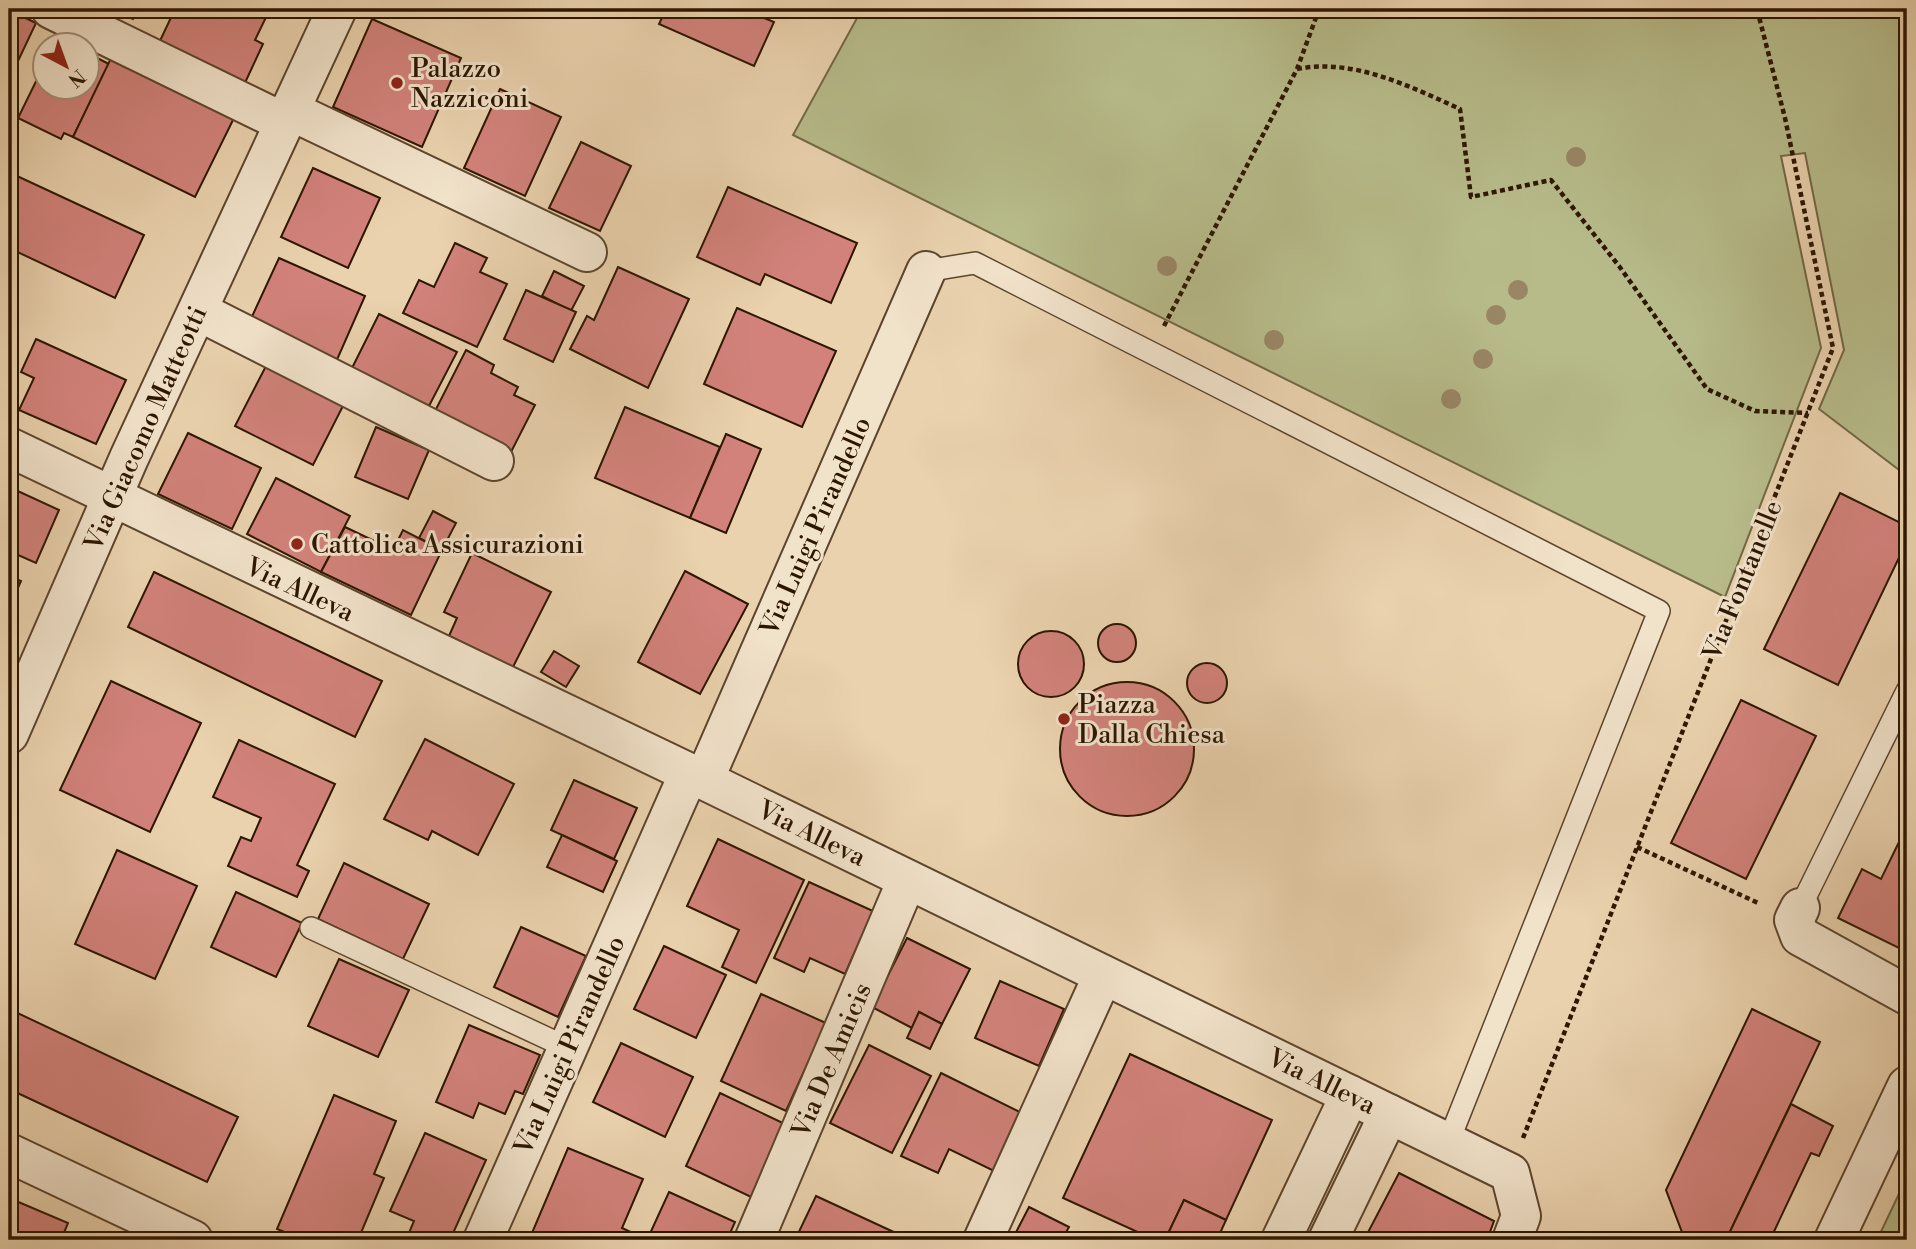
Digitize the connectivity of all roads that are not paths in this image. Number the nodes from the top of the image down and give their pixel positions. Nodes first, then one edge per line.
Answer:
1 (51, 9) edge
2 (337, 9) edge
3 (286, 116) junction
4 (587, 252) dead end
5 (926, 271) joint
6 (198, 311) junction
7 (9, 447) edge
8 (494, 461) dead end
9 (112, 497) junction
10 (1907, 691) edge
11 (9, 734) edge
12 (696, 777) junction
13 (907, 880) junction
14 (1797, 914) joint
15 (311, 928) dead end
16 (1103, 975) junction
17 (1907, 995) edge
18 (568, 1048) junction
19 (1907, 1086) edge
20 (1350, 1095) junction
21 (1389, 1114) junction
22 (1448, 1143) junction
23 (9, 1153) edge
24 (193, 1240) edge
25 (483, 1240) edge
26 (754, 1240) edge
27 (983, 1240) edge
28 (1281, 1240) edge
29 (1328, 1240) edge
30 (1512, 1240) edge
31 (1834, 1240) edge

1 - 3 street
2 - 3 street, Via Giacomo Matteotti
3 - 4 street
3 - 6 street, Via Giacomo Matteotti
5 - 12 street, Via Luigi Pirandello
5 - 22 lane
6 - 8 street
6 - 9 street, Via Giacomo Matteotti
7 - 9 street, Via Alleva
9 - 11 street, Via Giacomo Matteotti
9 - 12 street, Via Alleva
10 - 14 lane
12 - 13 street, Via Alleva
12 - 18 street, Via Luigi Pirandello
13 - 16 street, Via Alleva
13 - 26 street, Via De Amicis
14 - 17 street
15 - 18 lane
16 - 20 street, Via Alleva
16 - 27 street
18 - 25 street, Via Luigi Pirandello
19 - 31 street
20 - 21 street, Via Alleva
20 - 28 street
21 - 22 street, Via Alleva
21 - 29 street
22 - 30 street, Via Alleva
23 - 24 street

